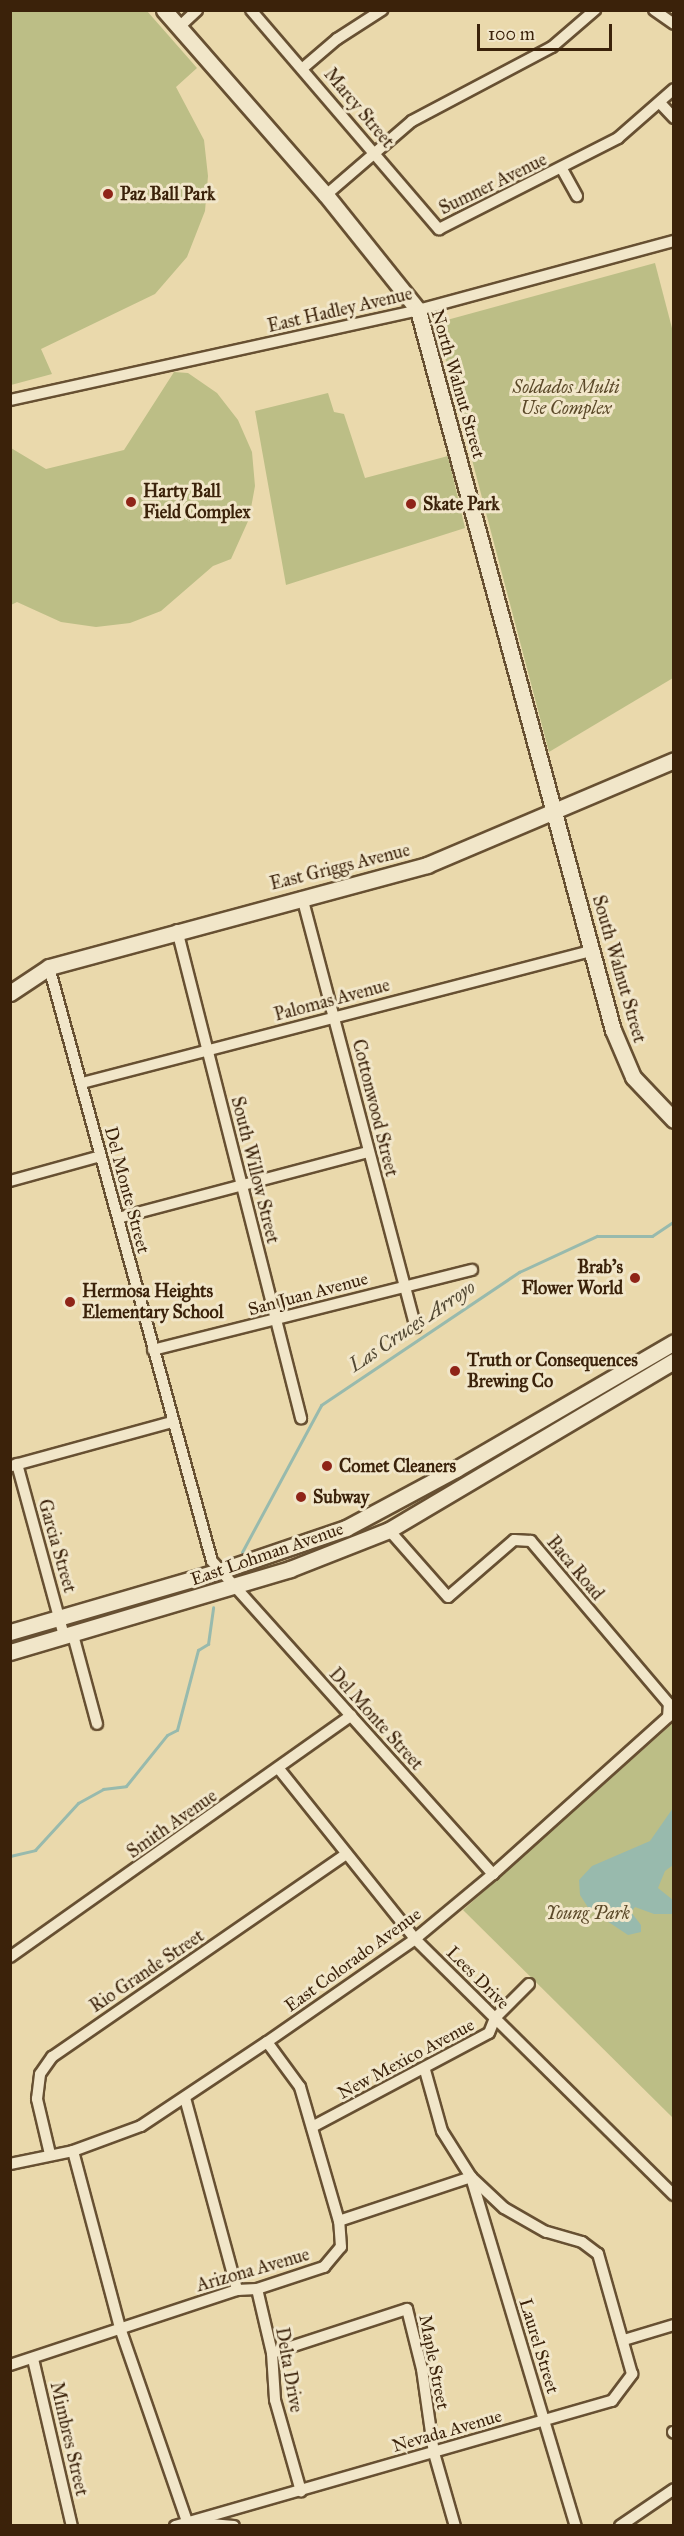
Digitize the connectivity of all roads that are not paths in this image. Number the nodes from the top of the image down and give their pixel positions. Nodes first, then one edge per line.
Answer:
1 (164, 10) edge
2 (197, 10) edge
3 (250, 10) edge
4 (382, 10) edge
5 (596, 10) edge
6 (654, 10) edge
7 (674, 24) edge
8 (178, 28) junction
9 (303, 68) junction
10 (674, 89) edge
11 (661, 104) junction
12 (674, 118) edge
13 (374, 152) junction
14 (562, 169) junction
15 (326, 195) junction
16 (577, 196) dead end
17 (439, 230) joint
18 (674, 242) edge
19 (418, 310) junction
20 (10, 400) edge
21 (674, 760) edge
22 (556, 813) junction
23 (302, 897) junction
24 (177, 930) junction
25 (591, 951) junction
26 (49, 967) junction
27 (10, 993) edge
28 (335, 1017) junction
29 (208, 1050) junction
30 (82, 1083) junction
31 (674, 1120) edge
32 (368, 1152) junction
33 (100, 1156) junction
34 (10, 1181) edge
35 (240, 1184) junction
36 (118, 1218) junction
37 (472, 1270) dead end
38 (405, 1285) junction
39 (277, 1320) junction
40 (416, 1327) dead end
41 (674, 1342) edge
42 (153, 1350) junction
43 (674, 1361) edge
44 (302, 1418) dead end
45 (172, 1422) junction
46 (14, 1465) edge
47 (389, 1530) junction
48 (216, 1566) junction
49 (234, 1586) junction
50 (60, 1618) junction
51 (10, 1632) edge
52 (68, 1636) junction
53 (10, 1652) edge
54 (670, 1710) joint
55 (351, 1716) junction
56 (97, 1724) dead end
57 (279, 1769) junction
58 (345, 1855) junction
59 (493, 1874) junction
60 (415, 1939) junction
61 (10, 1957) edge
62 (529, 1984) dead end
63 (495, 2018) junction
64 (267, 2042) junction
65 (425, 2070) junction
66 (185, 2098) junction
67 (312, 2127) junction
68 (73, 2151) junction
69 (50, 2154) junction
70 (10, 2164) edge
71 (471, 2176) junction
72 (674, 2195) edge
73 (339, 2221) junction
74 (257, 2289) junction
75 (237, 2290) junction
76 (674, 2325) edge
77 (120, 2328) junction
78 (624, 2340) junction
79 (272, 2353) junction
80 (33, 2359) junction
81 (10, 2365) edge
82 (544, 2420) junction
83 (434, 2452) junction
84 (674, 2489) edge
85 (301, 2491) junction
86 (188, 2522) junction
87 (72, 2526) edge
88 (175, 2526) edge
89 (234, 2526) edge
90 (455, 2526) edge
91 (576, 2526) edge
92 (620, 2526) edge

1 - 8 street, North Walnut Street
2 - 8 street
3 - 9 street, Marcy Street
4 - 9 street
5 - 13 street
6 - 7 street
8 - 15 street, North Walnut Street
9 - 13 street, Marcy Street
10 - 11 street, Sumner Avenue
11 - 12 street
11 - 14 street, Sumner Avenue
13 - 15 street
13 - 17 street, Marcy Street
14 - 16 street, Sumner Avenue
14 - 17 street, Sumner Avenue
15 - 19 street, North Walnut Street
18 - 19 street, East Hadley Avenue
19 - 20 street, East Hadley Avenue
19 - 22 street, North Walnut Street
21 - 22 street, East Griggs Avenue
22 - 23 street, East Griggs Avenue
22 - 25 street, South Walnut Street
23 - 24 street, East Griggs Avenue
23 - 28 street, Cottonwood Street
24 - 26 street, East Griggs Avenue
24 - 29 street, South Willow Street
25 - 28 street, Palomas Avenue
25 - 31 street, South Walnut Street
26 - 27 street, East Griggs Avenue
26 - 30 street, Del Monte Street
28 - 29 street, Palomas Avenue
28 - 32 street, Cottonwood Street
29 - 30 street, Palomas Avenue
29 - 35 street, South Willow Street
30 - 33 street, Del Monte Street
32 - 35 street
32 - 38 street, Cottonwood Street
33 - 34 street
33 - 36 street, Del Monte Street
35 - 36 street
35 - 39 street, South Willow Street
36 - 42 street, Del Monte Street
37 - 38 street, San Juan Avenue
38 - 39 street, San Juan Avenue
38 - 40 street, Cottonwood Street
39 - 42 street, San Juan Avenue
39 - 44 street, South Willow Street
41 - 48 street, East Lohman Avenue
42 - 45 street, Del Monte Street
43 - 47 street, East Lohman Avenue
45 - 46 street
45 - 48 street, Del Monte Street
46 - 50 street, Garcia Street
47 - 49 street, East Lohman Avenue
47 - 54 street, Baca Road
48 - 49 street, Del Monte Street
48 - 50 street, East Lohman Avenue
49 - 52 street, East Lohman Avenue
49 - 55 street, Del Monte Street
50 - 51 street, East Lohman Avenue
50 - 52 street, Garcia Street
52 - 53 street, East Lohman Avenue
52 - 56 street, Garcia Street
54 - 59 street, East Colorado Avenue
55 - 57 street, Smith Avenue
55 - 59 street, Del Monte Street
57 - 58 street, Lees Drive
57 - 61 street, Smith Avenue
58 - 60 street, Lees Drive
58 - 69 street, Rio Grande Street
59 - 60 street, East Colorado Avenue
60 - 63 street, Lees Drive
60 - 64 street, East Colorado Avenue
62 - 63 street, New Mexico Avenue
63 - 65 street, New Mexico Avenue
63 - 72 street, Lees Drive
64 - 66 street, East Colorado Avenue
64 - 67 street
65 - 67 street, New Mexico Avenue
65 - 71 street
66 - 68 street, East Colorado Avenue
66 - 75 street
67 - 73 street
68 - 69 street, East Colorado Avenue
68 - 77 street
69 - 70 street, East Colorado Avenue
71 - 73 street
71 - 78 street, Nevada Avenue
71 - 82 street, Laurel Street
73 - 74 street, Arizona Avenue
74 - 75 street, Arizona Avenue
74 - 79 street, Delta Drive
75 - 77 street, Arizona Avenue
76 - 78 street
77 - 80 street, Arizona Avenue
77 - 86 street
78 - 82 street, Nevada Avenue
79 - 83 street, Maple Street
79 - 85 street, Delta Drive
80 - 81 street, Arizona Avenue
80 - 87 street, Mimbres Street
82 - 83 street, Nevada Avenue
82 - 91 street, Laurel Street
83 - 85 street, Nevada Avenue
83 - 90 street, Maple Street
84 - 92 street
85 - 86 street, Nevada Avenue
86 - 88 street, Nevada Avenue
86 - 89 street

